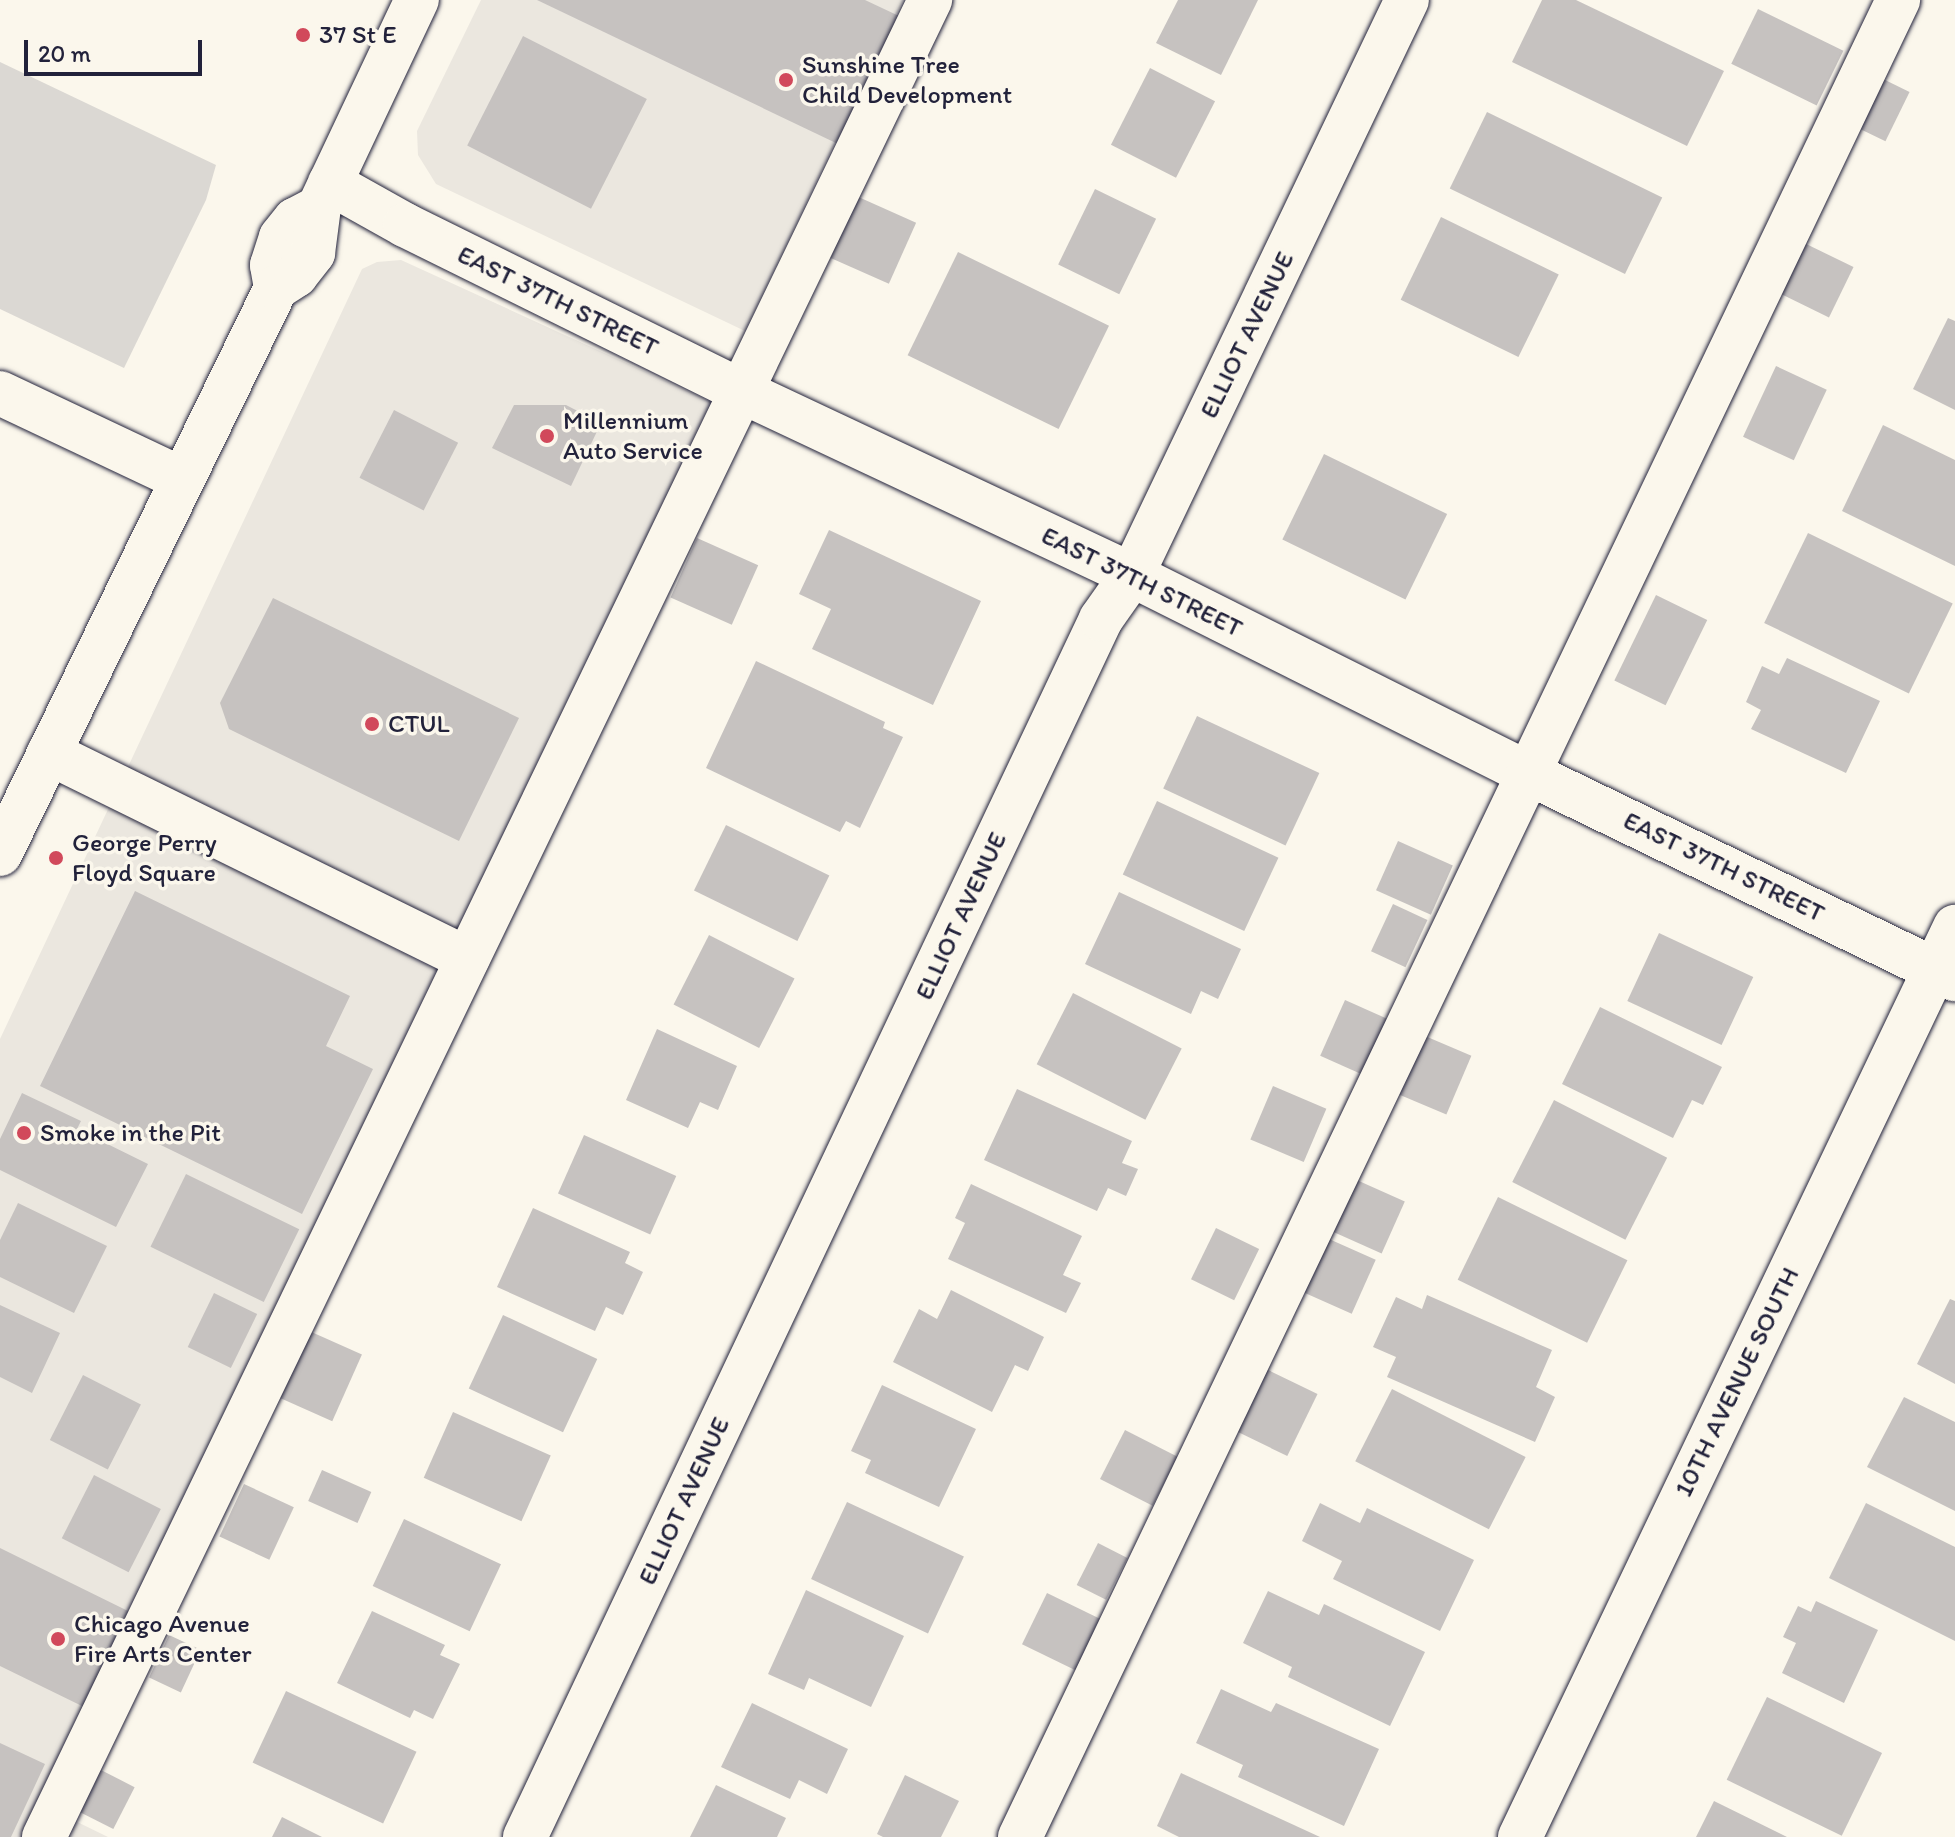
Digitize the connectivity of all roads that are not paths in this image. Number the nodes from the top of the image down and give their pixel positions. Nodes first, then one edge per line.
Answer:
1 (417, 0) edge
2 (930, 0) edge
3 (1407, 0) edge
4 (1898, 0) edge
5 (324, 195) junction
6 (743, 392) junction
7 (0, 393) edge
8 (182, 479) junction
9 (1132, 575) junction
10 (49, 753) junction
11 (1528, 773) junction
12 (0, 854) edge
13 (1955, 927) edge
14 (467, 959) junction
15 (1945, 974) edge
16 (44, 1837) edge
17 (525, 1837) edge
18 (1020, 1837) edge
19 (1520, 1837) edge

1 - 5 street
2 - 6 street
3 - 9 street, ELLIOT AVENUE
4 - 11 street
5 - 6 street, EAST 37TH STREET
5 - 8 street
6 - 9 street, EAST 37TH STREET
6 - 14 street
7 - 8 street
8 - 10 street
9 - 11 street, EAST 37TH STREET
9 - 17 street, ELLIOT AVENUE
10 - 12 street
10 - 14 street
11 - 15 street, EAST 37TH STREET
11 - 18 street
13 - 15 street, 10TH AVENUE SOUTH
14 - 16 street
15 - 19 street, 10TH AVENUE SOUTH

